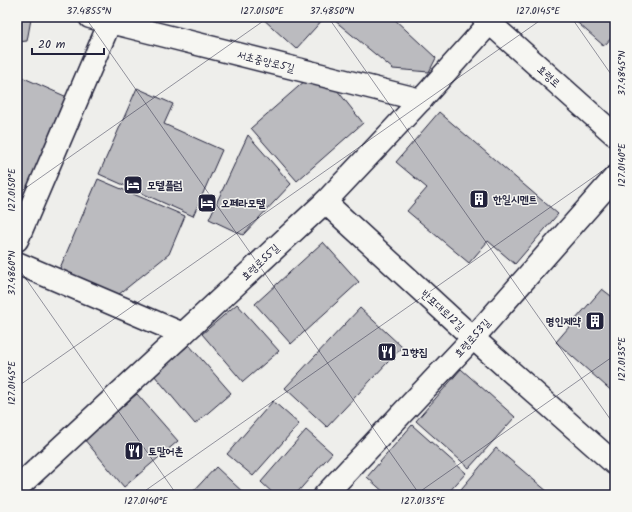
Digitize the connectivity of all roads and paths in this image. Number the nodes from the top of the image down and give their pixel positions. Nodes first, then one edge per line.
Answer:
1 (489, 19) edge
2 (100, 20) edge
3 (421, 100) junction
4 (615, 135) edge
5 (615, 177) edge
6 (325, 202) junction
7 (17, 240) edge
8 (17, 263) edge
9 (183, 334) junction
10 (473, 338) junction
11 (615, 464) edge
12 (17, 488) edge
13 (325, 495) edge

1 - 3 street, 효령로55길
1 - 4 street, 효령로
2 - 3 street, 서초중앙로5길
2 - 7 street, 서초중앙로5길
3 - 6 street, 효령로55길
5 - 10 street, 효령로53길
6 - 9 street, 효령로55길
6 - 10 street, 반포대로12길
8 - 9 street
9 - 12 street, 효령로55길
10 - 11 street, 반포대로12길
10 - 13 street, 효령로53길

